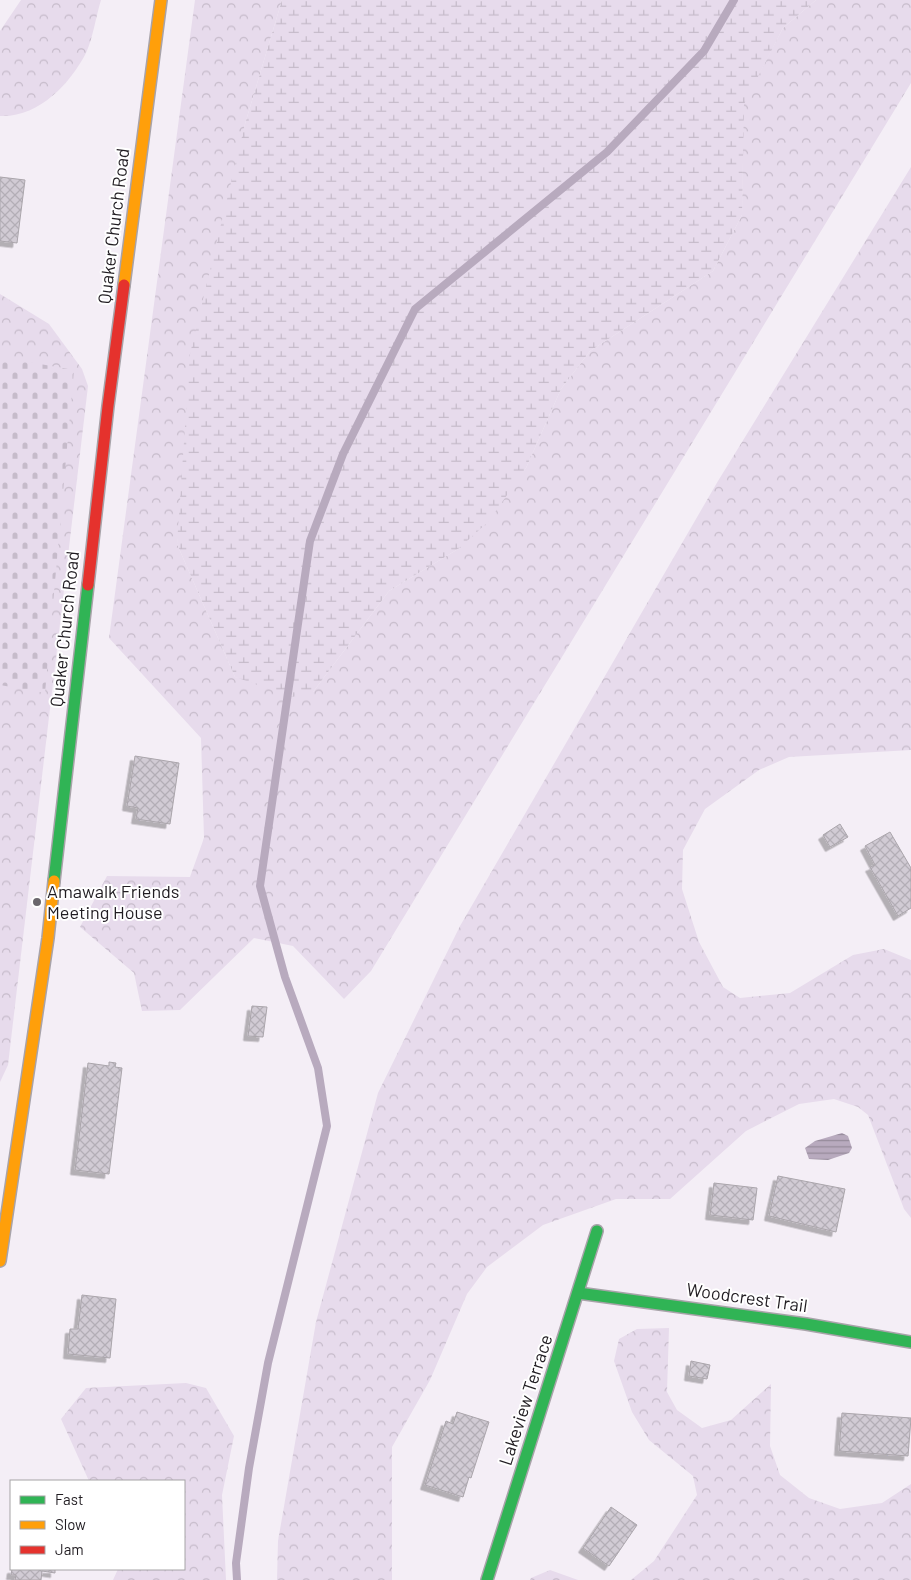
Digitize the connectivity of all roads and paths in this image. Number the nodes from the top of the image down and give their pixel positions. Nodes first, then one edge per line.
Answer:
1 (161, 0) edge
2 (597, 1231) dead end
3 (0, 1261) edge
4 (578, 1293) junction
5 (911, 1342) edge
6 (487, 1580) edge

1 - 3 street, Quaker Church Road
2 - 4 street, Lakeview Terrace
4 - 5 street, Woodcrest Trail
4 - 6 street, Lakeview Terrace

